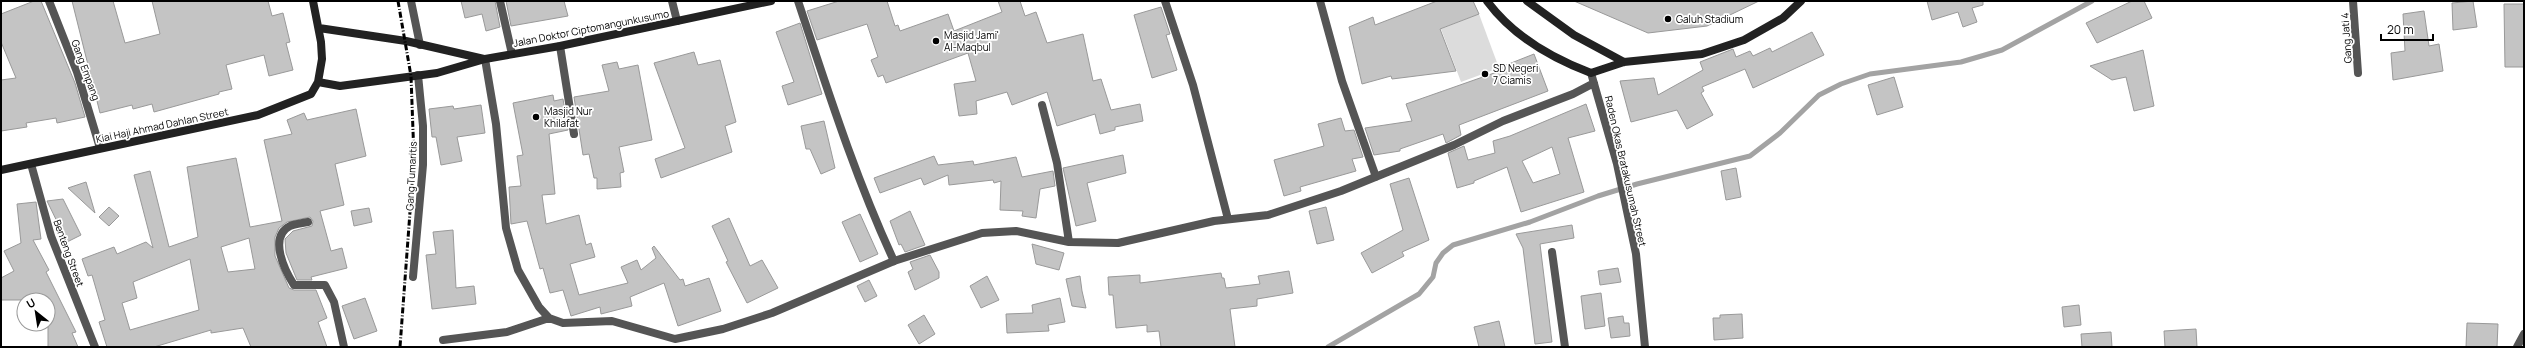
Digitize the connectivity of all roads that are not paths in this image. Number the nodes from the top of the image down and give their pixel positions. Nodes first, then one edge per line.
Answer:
1 (49, 1) edge
2 (313, 1) edge
3 (411, 1) edge
4 (500, 1) edge
5 (672, 1) edge
6 (771, 1) edge
7 (798, 1) edge
8 (1165, 1) edge
9 (1320, 1) edge
10 (1498, 1) edge
11 (1527, 1) edge
12 (1801, 1) edge
13 (2353, 1) edge
14 (1489, 4) edge
15 (677, 21) junction
16 (319, 28) junction
17 (420, 45) junction
18 (560, 46) junction
19 (512, 54) junction
20 (485, 59) junction
21 (1624, 62) junction
22 (1591, 73) junction
23 (2358, 73) dead end
24 (418, 76) junction
25 (318, 82) junction
26 (1594, 83) junction
27 (1042, 105) dead end
28 (574, 134) dead end
29 (100, 148) junction
30 (31, 164) junction
31 (1, 170) edge
32 (1376, 176) junction
33 (1228, 219) junction
34 (308, 222) dead end
35 (1069, 242) junction
36 (1552, 252) dead end
37 (894, 261) junction
38 (413, 277) dead end
39 (549, 318) junction
40 (2524, 334) edge
41 (443, 340) dead end
42 (95, 347) edge
43 (344, 347) edge
44 (1565, 347) edge
45 (1645, 347) edge
46 (2517, 347) edge

1 - 29 street, Gang Empang
2 - 16 main road
3 - 17 street
4 - 19 street
5 - 15 street
6 - 15 main road, Jalan Doktor Ciptomangunkusumo
7 - 37 street
8 - 33 street
9 - 32 street
10 - 14 main road
11 - 21 main road
12 - 21 main road
13 - 23 street, Gang Jati 4
14 - 22 main road
15 - 18 main road, Jalan Doktor Ciptomangunkusumo
16 - 17 main road, Jalan Doktor Ciptomangunkusumo
16 - 25 main road
17 - 20 main road, Jalan Doktor Ciptomangunkusumo
18 - 19 main road, Jalan Doktor Ciptomangunkusumo
18 - 28 street
19 - 20 main road, Jalan Doktor Ciptomangunkusumo
20 - 24 main road, Jalan Doktor Ciptomangunkusumo
20 - 39 street
21 - 22 main road
22 - 26 street, Raden Okas Bratakusumah Street
24 - 25 main road, Jalan Doktor Ciptomangunkusumo
24 - 38 street, Gang Tumaritis
25 - 29 main road, Kiai Haji Ahmad Dahlan Street
26 - 32 street
26 - 45 street, Raden Okas Bratakusumah Street
27 - 35 street
29 - 30 main road, Kiai Haji Ahmad Dahlan Street
30 - 31 main road, Kiai Haji Ahmad Dahlan Street
30 - 42 street, Benteng Street
32 - 33 street
33 - 35 street
34 - 43 street
35 - 37 street
36 - 44 street
37 - 39 street
39 - 41 street
40 - 46 street

